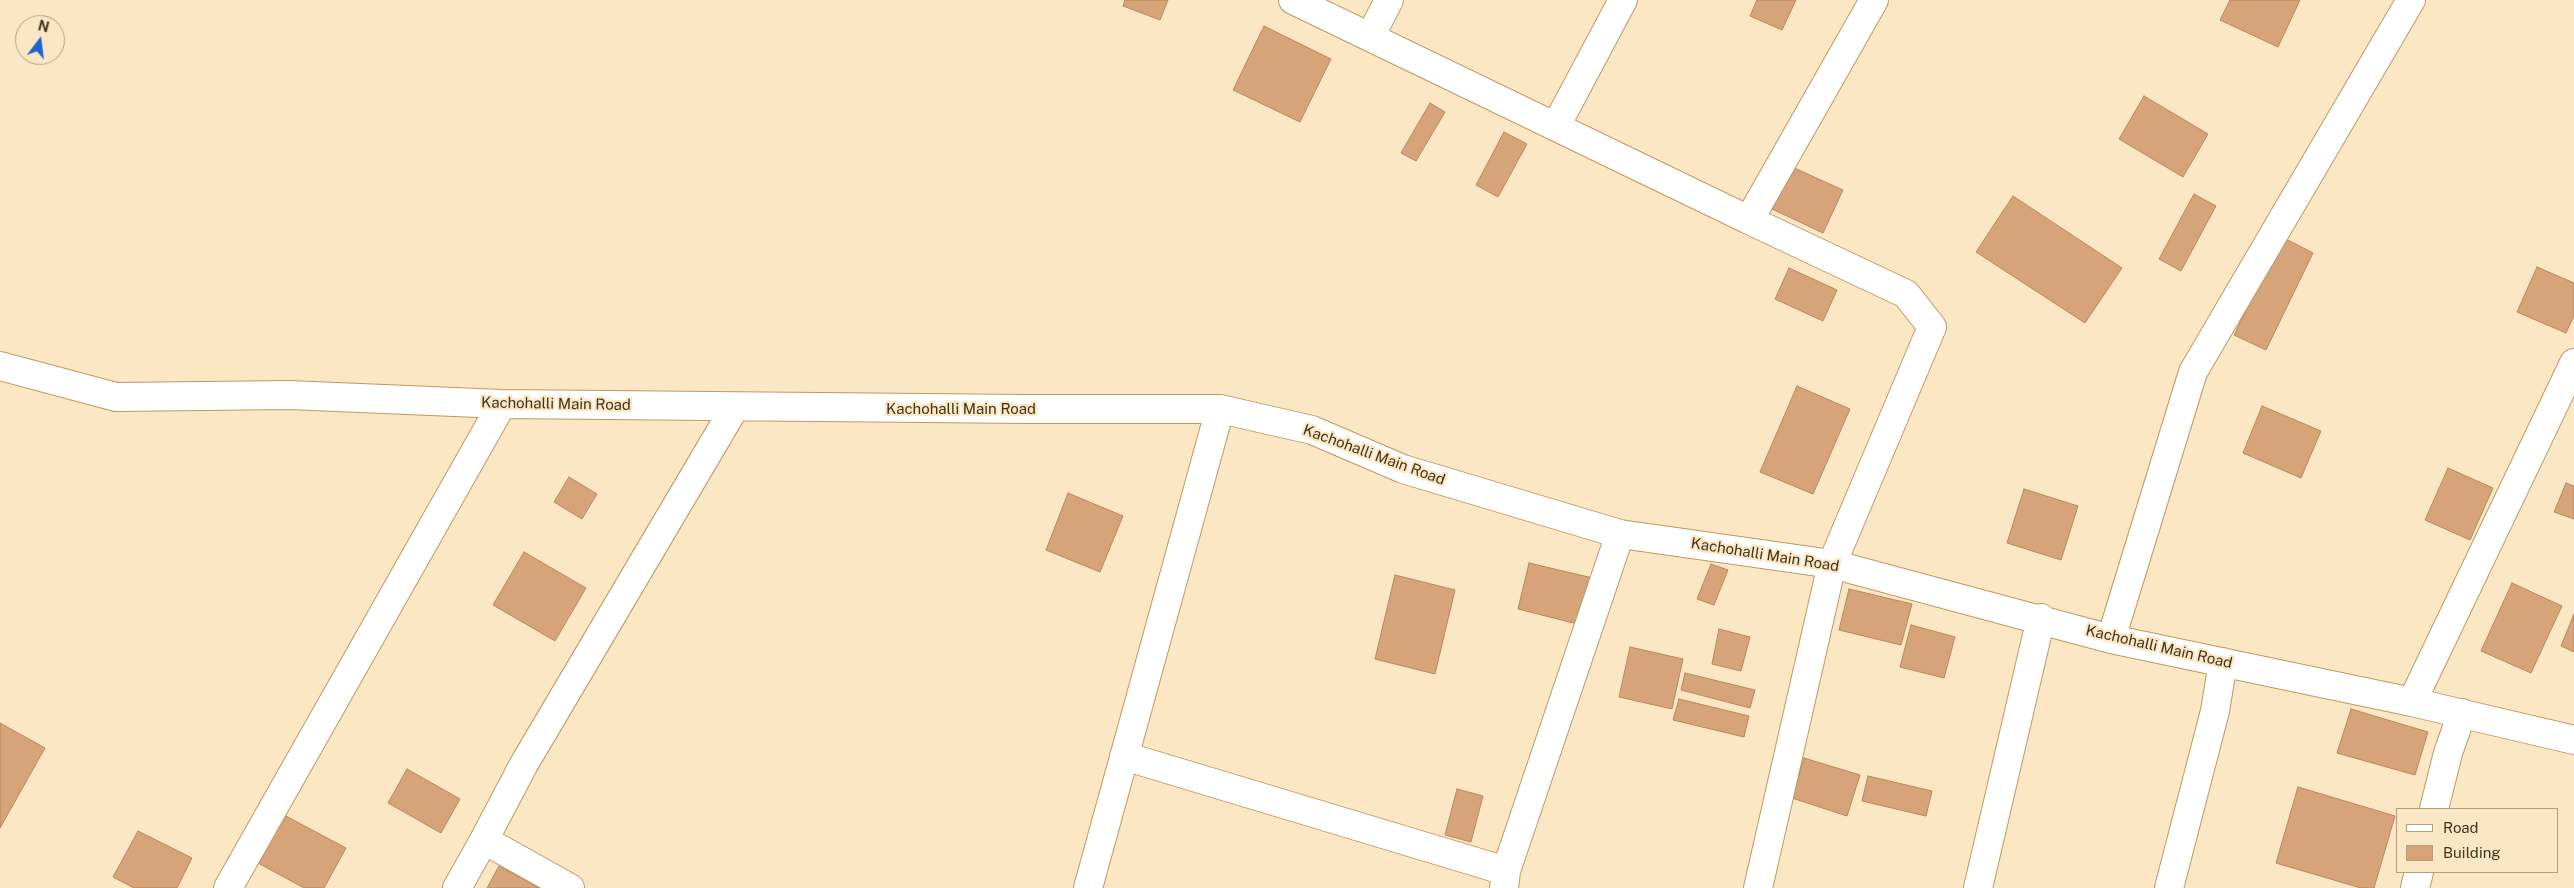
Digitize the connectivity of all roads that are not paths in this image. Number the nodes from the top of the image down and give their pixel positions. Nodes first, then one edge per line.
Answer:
1 (1293, 0) edge
2 (1389, 0) edge
3 (1623, 0) edge
4 (1874, 0) edge
5 (2406, 1) edge
6 (1370, 37) junction
7 (1556, 126) junction
8 (1749, 220) junction
9 (2574, 363) edge
10 (0, 366) edge
11 (502, 404) junction
12 (735, 407) junction
13 (1220, 409) junction
14 (1620, 534) junction
15 (1832, 564) junction
16 (2040, 618) junction
17 (2111, 639) junction
18 (2223, 662) junction
19 (2412, 702) junction
20 (2462, 714) junction
21 (2574, 740) edge
22 (1124, 756) junction
23 (2434, 808) edge
24 (484, 840) junction
25 (2419, 873) edge
26 (1505, 880) edge
27 (228, 888) edge
28 (456, 888) edge
29 (570, 888) edge
30 (1088, 888) edge
31 (1758, 888) edge
32 (1978, 888) edge
33 (2169, 888) edge
34 (2415, 888) edge

1 - 6 street
2 - 6 street
3 - 7 street
4 - 8 street
5 - 17 street
6 - 7 street
7 - 8 street
8 - 15 street
9 - 19 street
10 - 11 street, Kachohalli Main Road
11 - 12 street, Kachohalli Main Road
11 - 27 street
12 - 13 street, Kachohalli Main Road
12 - 24 street
13 - 14 street, Kachohalli Main Road
13 - 22 street
14 - 15 street, Kachohalli Main Road
14 - 26 street
15 - 16 street, Kachohalli Main Road
15 - 31 street
16 - 17 street, Kachohalli Main Road
16 - 32 street
17 - 18 street, Kachohalli Main Road
18 - 19 street, Kachohalli Main Road
18 - 33 street
19 - 20 street, Kachohalli Main Road
20 - 21 street, Kachohalli Main Road
20 - 23 street
22 - 26 street
22 - 30 street
24 - 28 street
24 - 29 street
25 - 34 street

